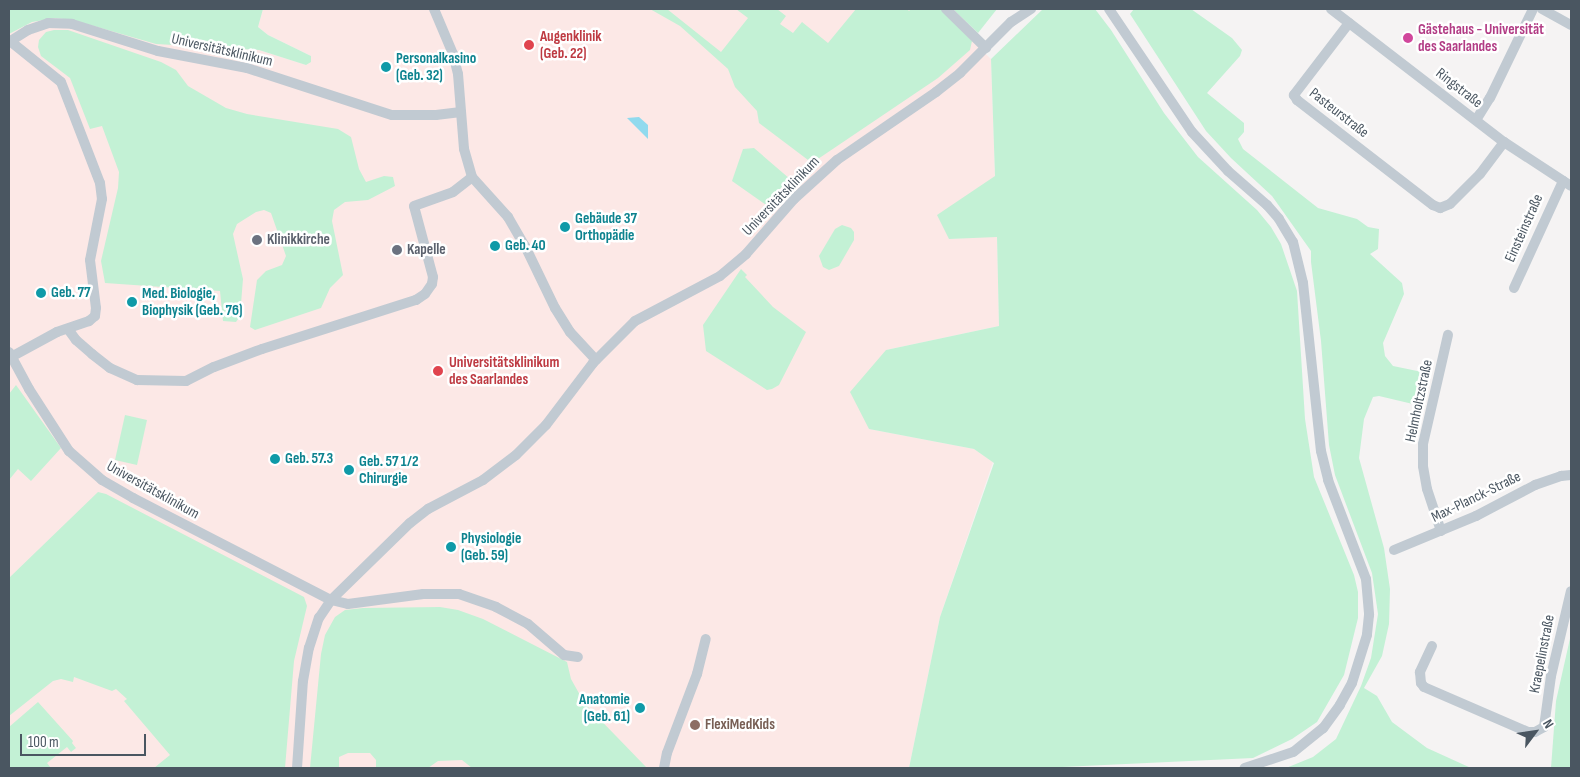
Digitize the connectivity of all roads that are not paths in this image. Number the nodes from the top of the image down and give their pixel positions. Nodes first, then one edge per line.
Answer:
1 (434, 9) edge
2 (946, 9) edge
3 (1018, 9) edge
4 (1030, 9) edge
5 (1110, 9) edge
6 (1331, 9) edge
7 (1533, 9) edge
8 (1542, 9) edge
9 (1011, 22) junction
10 (1349, 23) junction
11 (1571, 26) edge
12 (9, 41) edge
13 (986, 48) junction
14 (461, 112) junction
15 (1476, 120) junction
16 (1504, 142) junction
17 (472, 177) junction
18 (1567, 183) edge
19 (1514, 288) dead end
20 (68, 329) junction
21 (1448, 335) dead end
22 (10, 354) edge
23 (596, 360) junction
24 (1571, 476) edge
25 (1441, 532) junction
26 (1394, 550) dead end
27 (1571, 590) edge
28 (331, 600) junction
29 (706, 639) dead end
30 (1432, 646) dead end
31 (578, 657) dead end
32 (297, 768) edge
33 (664, 768) edge
34 (1245, 768) edge

1 - 14 street
2 - 13 street
3 - 9 street
4 - 9 street
5 - 34 street
6 - 10 street, Ringstraße
7 - 15 street
8 - 11 street
9 - 13 street, Universitätsklinikum
10 - 15 street, Ringstraße
10 - 16 street, Pasteurstraße
12 - 14 street, Universitätsklinikum
12 - 20 street
13 - 23 street, Universitätsklinikum
14 - 17 street
15 - 16 street, Ringstraße
16 - 18 street, Ringstraße
17 - 20 street
17 - 23 street
18 - 19 street, Einsteinstraße
20 - 22 street
21 - 25 street, Helmholtzstraße
22 - 28 street, Universitätsklinikum
23 - 28 street, Universitätsklinikum
24 - 25 street, Max-Planck-Straße
25 - 26 street, Max-Planck-Straße
27 - 30 street, Kraepelinstraße
28 - 31 street, Universitätsklinikum
28 - 32 street, Universitätsklinikum
29 - 33 street

